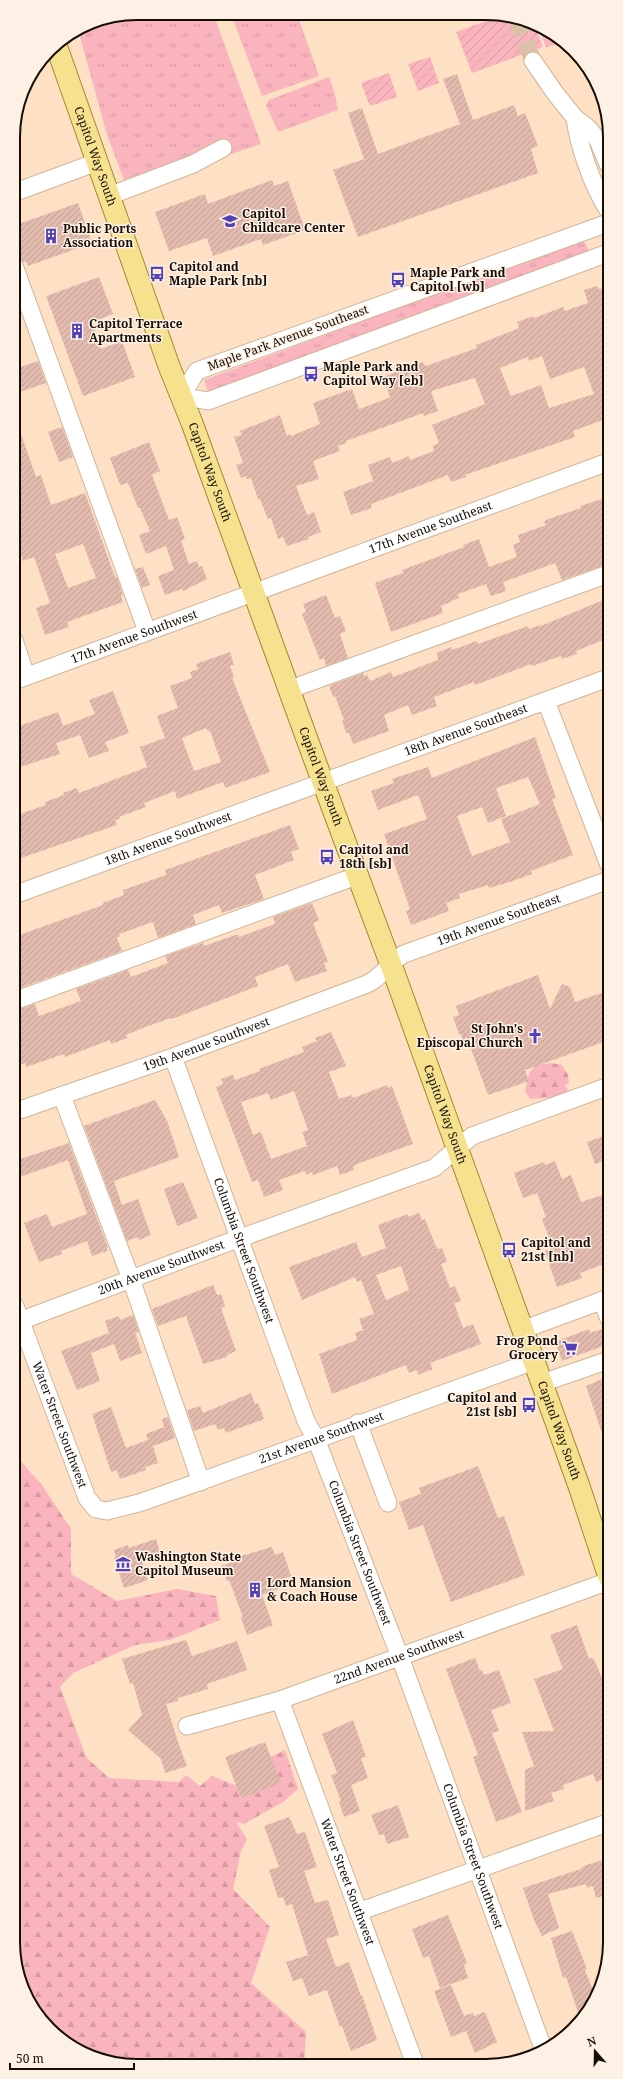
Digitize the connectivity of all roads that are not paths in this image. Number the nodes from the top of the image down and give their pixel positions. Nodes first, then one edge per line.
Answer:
1 (59, 52) edge
2 (533, 61) tunnel mouth
3 (575, 118) junction
4 (223, 148) dead end
5 (603, 152) edge
6 (97, 162) junction
7 (20, 190) edge
8 (108, 196) junction
9 (603, 202) edge
10 (603, 225) edge
11 (603, 255) edge
12 (20, 282) edge
13 (181, 396) junction
14 (603, 464) edge
15 (603, 576) edge
16 (253, 592) junction
17 (147, 632) junction
18 (20, 679) edge
19 (603, 680) edge
20 (288, 690) junction
21 (546, 701) junction
22 (322, 781) junction
23 (603, 852) edge
24 (358, 875) junction
25 (603, 882) edge
26 (20, 893) edge
27 (390, 963) junction
28 (20, 999) edge
29 (173, 1057) junction
30 (603, 1088) edge
31 (62, 1096) junction
32 (20, 1110) edge
33 (457, 1150) junction
34 (239, 1239) junction
35 (131, 1279) junction
36 (603, 1300) edge
37 (20, 1312) edge
38 (20, 1321) edge
39 (522, 1330) junction
40 (534, 1361) junction
41 (603, 1362) edge
42 (542, 1383) junction
43 (358, 1423) junction
44 (316, 1439) junction
45 (201, 1482) junction
46 (388, 1503) dead end
47 (107, 1511) joint
48 (603, 1560) edge
49 (603, 1583) edge
50 (400, 1657) junction
51 (280, 1700) junction
52 (186, 1726) dead end
53 (603, 1824) edge
54 (478, 1868) junction
55 (358, 1912) junction
56 (542, 2045) edge
57 (413, 2059) edge

1 - 6 main road, Capitol Way South
2 - 3 street
3 - 5 street
3 - 9 street
4 - 8 street
6 - 7 street
6 - 8 main road, Capitol Way South
8 - 13 main road, Capitol Way South
10 - 13 street, Maple Park Avenue Southeast
11 - 13 street
12 - 17 street
13 - 16 main road, Capitol Way South
14 - 16 street, 17th Avenue Southeast
15 - 20 street
16 - 17 street, 17th Avenue Southwest
16 - 20 main road, Capitol Way South
17 - 18 street, 17th Avenue Southwest
19 - 21 street, 18th Avenue Southeast
20 - 22 main road, Capitol Way South
21 - 22 street, 18th Avenue Southeast
21 - 23 street
22 - 24 main road, Capitol Way South
22 - 26 street, 18th Avenue Southwest
24 - 27 main road, Capitol Way South
24 - 28 street
25 - 27 street, 19th Avenue Southeast
27 - 29 street, 19th Avenue Southwest
27 - 33 main road, Capitol Way South
29 - 31 street, 19th Avenue Southwest
29 - 34 street, Columbia Street Southwest
30 - 33 street, 20th Avenue Southwest
31 - 32 street, 19th Avenue Southwest
31 - 35 street
33 - 34 street, 20th Avenue Southwest
33 - 39 main road, Capitol Way South
34 - 35 street, 20th Avenue Southwest
34 - 44 street, Columbia Street Southwest
35 - 37 street, 20th Avenue Southwest
35 - 45 street
36 - 39 street
38 - 47 street, Water Street Southwest
39 - 40 main road, Capitol Way South
40 - 42 main road, Capitol Way South
40 - 43 street, 21st Avenue Southwest
41 - 42 street
42 - 48 main road, Capitol Way South
43 - 44 street, 21st Avenue Southwest
43 - 46 street
44 - 45 street, 21st Avenue Southwest
44 - 50 street, Columbia Street Southwest
45 - 47 street, 21st Avenue Southwest
49 - 50 street, 22nd Avenue Southwest
50 - 51 street, 22nd Avenue Southwest
50 - 54 street, Columbia Street Southwest
51 - 52 street, 22nd Avenue Southwest
51 - 55 street, Water Street Southwest
53 - 54 street
54 - 55 street
54 - 56 street, Columbia Street Southwest
55 - 57 street, Water Street Southwest

